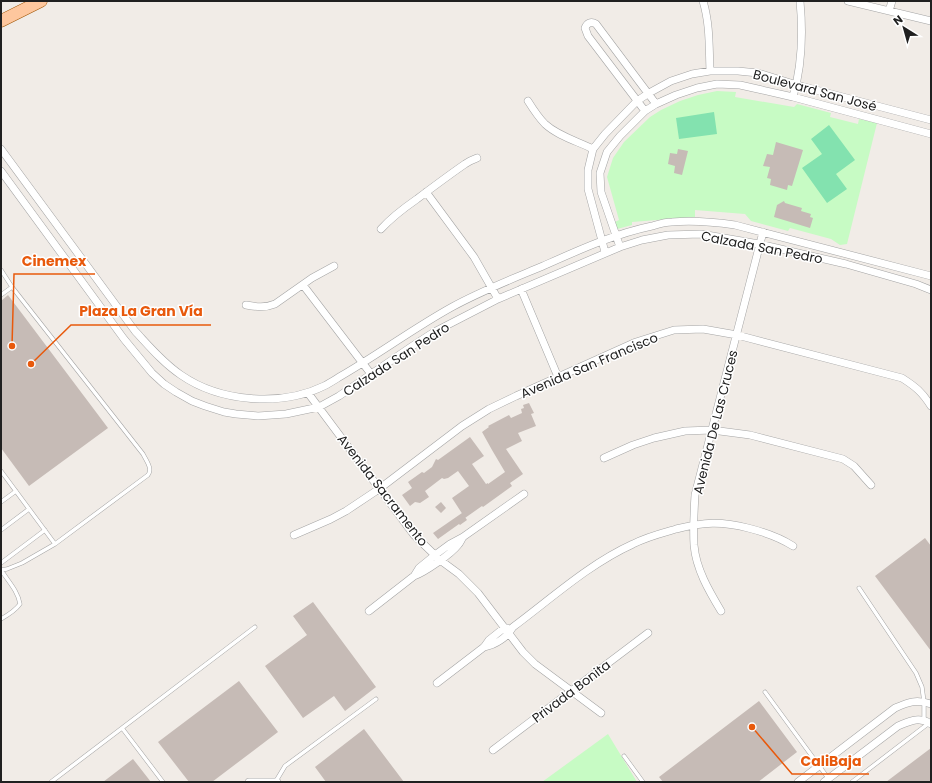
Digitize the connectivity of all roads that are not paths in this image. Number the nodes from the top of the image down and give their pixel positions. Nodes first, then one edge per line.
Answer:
1 (41, 1) edge
2 (703, 1) edge
3 (800, 1) edge
4 (848, 1) edge
5 (892, 1) edge
6 (889, 11) junction
7 (1, 21) edge
8 (931, 21) edge
9 (710, 71) junction
10 (797, 85) junction
11 (649, 93) junction
12 (793, 97) junction
13 (842, 97) junction
14 (528, 101) dead end
15 (637, 101) junction
16 (656, 104) junction
17 (838, 109) junction
18 (645, 111) junction
19 (931, 120) edge
20 (931, 134) edge
21 (1, 149) edge
22 (593, 149) junction
23 (477, 158) dead end
24 (1, 171) edge
25 (426, 192) junction
26 (41, 203) junction
27 (30, 210) junction
28 (382, 229) dead end
29 (763, 232) junction
30 (616, 235) junction
31 (602, 240) junction
32 (759, 244) junction
33 (620, 247) junction
34 (605, 252) junction
35 (848, 254) junction
36 (846, 264) junction
37 (334, 266) dead end
38 (1, 270) edge
39 (931, 276) edge
40 (303, 285) junction
41 (12, 287) junction
42 (491, 288) junction
43 (521, 289) junction
44 (931, 290) edge
45 (1, 295) edge
46 (498, 299) junction
47 (246, 305) dead end
48 (135, 331) junction
49 (737, 335) junction
50 (124, 339) junction
51 (363, 363) junction
52 (371, 374) junction
53 (558, 377) junction
54 (308, 393) junction
55 (931, 406) edge
56 (319, 407) junction
57 (712, 430) junction
58 (604, 458) dead end
59 (1, 472) edge
60 (871, 484) dead end
61 (379, 489) junction
62 (16, 491) junction
63 (524, 494) dead end
64 (1, 502) edge
65 (29, 509) junction
66 (694, 525) junction
67 (1, 530) edge
68 (45, 530) junction
69 (294, 535) dead end
70 (55, 544) junction
71 (793, 546) dead end
72 (438, 557) junction
73 (1, 563) edge
74 (1, 570) edge
75 (859, 588) dead end
76 (369, 611) dead end
77 (721, 611) dead end
78 (1, 618) edge
79 (255, 627) dead end
80 (506, 631) junction
81 (648, 633) dead end
82 (437, 683) dead end
83 (572, 691) junction
84 (765, 692) dead end
85 (376, 699) dead end
86 (927, 703) edge
87 (601, 713) dead end
88 (929, 722) edge
89 (122, 728) junction
90 (493, 750) dead end
91 (624, 756) dead end
92 (819, 766) junction
93 (806, 780) edge
94 (826, 780) edge
95 (51, 782) edge
96 (163, 782) edge
97 (249, 782) edge
98 (276, 782) edge
99 (642, 782) edge
100 (798, 782) edge
101 (852, 782) edge

1 - 7 main road
2 - 9 street
3 - 10 street
4 - 6 street
5 - 6 street
6 - 8 street
9 - 10 street, Boulevard San José
9 - 11 street, Boulevard San José
10 - 12 street
10 - 13 street, Boulevard San José
11 - 15 street, Boulevard San José
11 - 15 street
11 - 16 street
12 - 16 street, Boulevard San José
12 - 17 street, Boulevard San José
13 - 17 street
13 - 19 street, Boulevard San José
14 - 22 street
15 - 18 street
15 - 22 street, Boulevard San José
16 - 18 street, Boulevard San José
17 - 20 street, Boulevard San José
18 - 30 street, Boulevard San José
21 - 26 street, Calzada San Pedro
22 - 31 street, Boulevard San José
23 - 25 street
24 - 27 street, Calzada San Pedro
25 - 28 street
25 - 42 street
26 - 27 street
26 - 48 street, Calzada San Pedro
27 - 50 street, Calzada San Pedro
29 - 30 street, Calzada San Pedro
29 - 32 street, Avenida De Las Cruces
29 - 35 street, Calzada San Pedro
30 - 31 street, Calzada San Pedro
30 - 33 street, Boulevard San José
31 - 34 street, Boulevard San José
31 - 42 street, Calzada San Pedro
32 - 33 street, Calzada San Pedro
32 - 36 street, Calzada San Pedro
32 - 49 street, Avenida De Las Cruces
33 - 34 street, Calzada San Pedro
34 - 43 street, Calzada San Pedro
35 - 36 street
35 - 39 street, Calzada San Pedro
36 - 44 street, Calzada San Pedro
37 - 40 street
38 - 41 lane
40 - 47 street
40 - 51 street
41 - 45 lane
41 - 70 lane
42 - 46 street
42 - 51 street, Calzada San Pedro
43 - 46 street, Calzada San Pedro
43 - 53 street
46 - 52 street, Calzada San Pedro
48 - 50 street
48 - 54 street, Calzada San Pedro
49 - 53 street, Avenida San Francisco
49 - 55 street, Avenida San Francisco
49 - 57 street, Avenida De Las Cruces
50 - 56 street, Calzada San Pedro
51 - 52 street
51 - 54 street, Calzada San Pedro
52 - 56 street, Calzada San Pedro
53 - 61 street, Avenida San Francisco
54 - 56 street, Avenida Sacramento
56 - 61 street, Avenida Sacramento
57 - 58 street
57 - 60 street
57 - 66 street, Avenida De Las Cruces
59 - 62 lane
61 - 69 street, Avenida San Francisco
61 - 72 street, Avenida Sacramento
62 - 64 lane
62 - 65 lane
63 - 72 street
65 - 67 lane
65 - 68 lane
66 - 71 street
66 - 77 street, Avenida De Las Cruces
66 - 80 street
68 - 70 lane
68 - 73 lane
70 - 74 lane
72 - 76 street
72 - 80 street, Avenida Sacramento
74 - 78 lane
75 - 86 lane
79 - 89 lane
80 - 82 street
80 - 83 street, Avenida Sacramento
81 - 83 street, Privada Bonita
83 - 87 street, Avenida Sacramento
83 - 90 street, Privada Bonita
84 - 92 lane
85 - 98 lane
86 - 88 lane
86 - 92 street
88 - 94 street
88 - 101 lane
89 - 95 lane
89 - 96 lane
91 - 99 lane
92 - 93 street
92 - 94 lane
93 - 100 street
97 - 98 street

